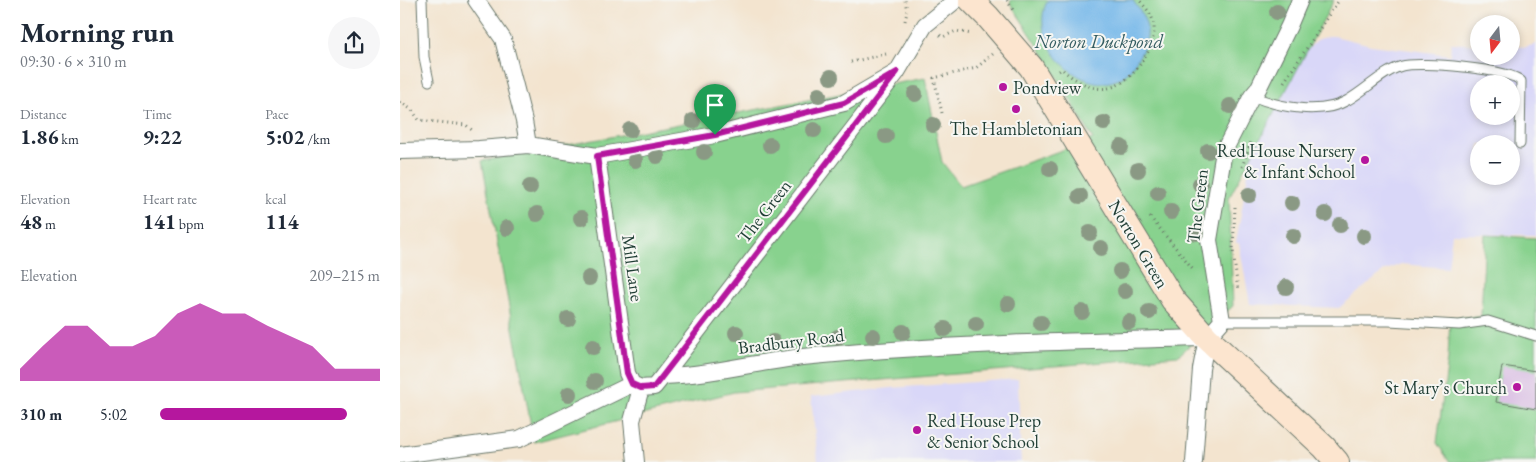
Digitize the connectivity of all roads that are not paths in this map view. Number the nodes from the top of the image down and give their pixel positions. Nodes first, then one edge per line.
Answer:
1 (422, 0) edge
2 (476, 0) edge
3 (956, 0) edge
4 (971, 0) edge
5 (1300, 0) edge
6 (897, 72) junction
7 (429, 81) dead end
8 (1252, 96) junction
9 (1520, 144) dead end
10 (528, 145) junction
11 (400, 151) edge
12 (597, 156) junction
13 (1214, 330) junction
14 (1536, 336) edge
15 (663, 376) junction
16 (636, 386) junction
17 (400, 455) edge
18 (636, 462) edge
19 (1194, 462) edge
20 (1337, 462) edge

1 - 7 lane
2 - 10 street
3 - 6 street, The Green
4 - 13 main road, Norton Green
5 - 8 street, The Green
6 - 12 street
6 - 15 street, The Green
8 - 9 lane
8 - 13 street, The Green
10 - 11 street
10 - 12 street
12 - 16 street, Mill Lane
13 - 14 lane
13 - 15 street, Bradbury Road
13 - 19 street
13 - 20 main road, Norton Green
15 - 16 street, Bradbury Road
16 - 17 street, Bradbury Road
16 - 18 street

